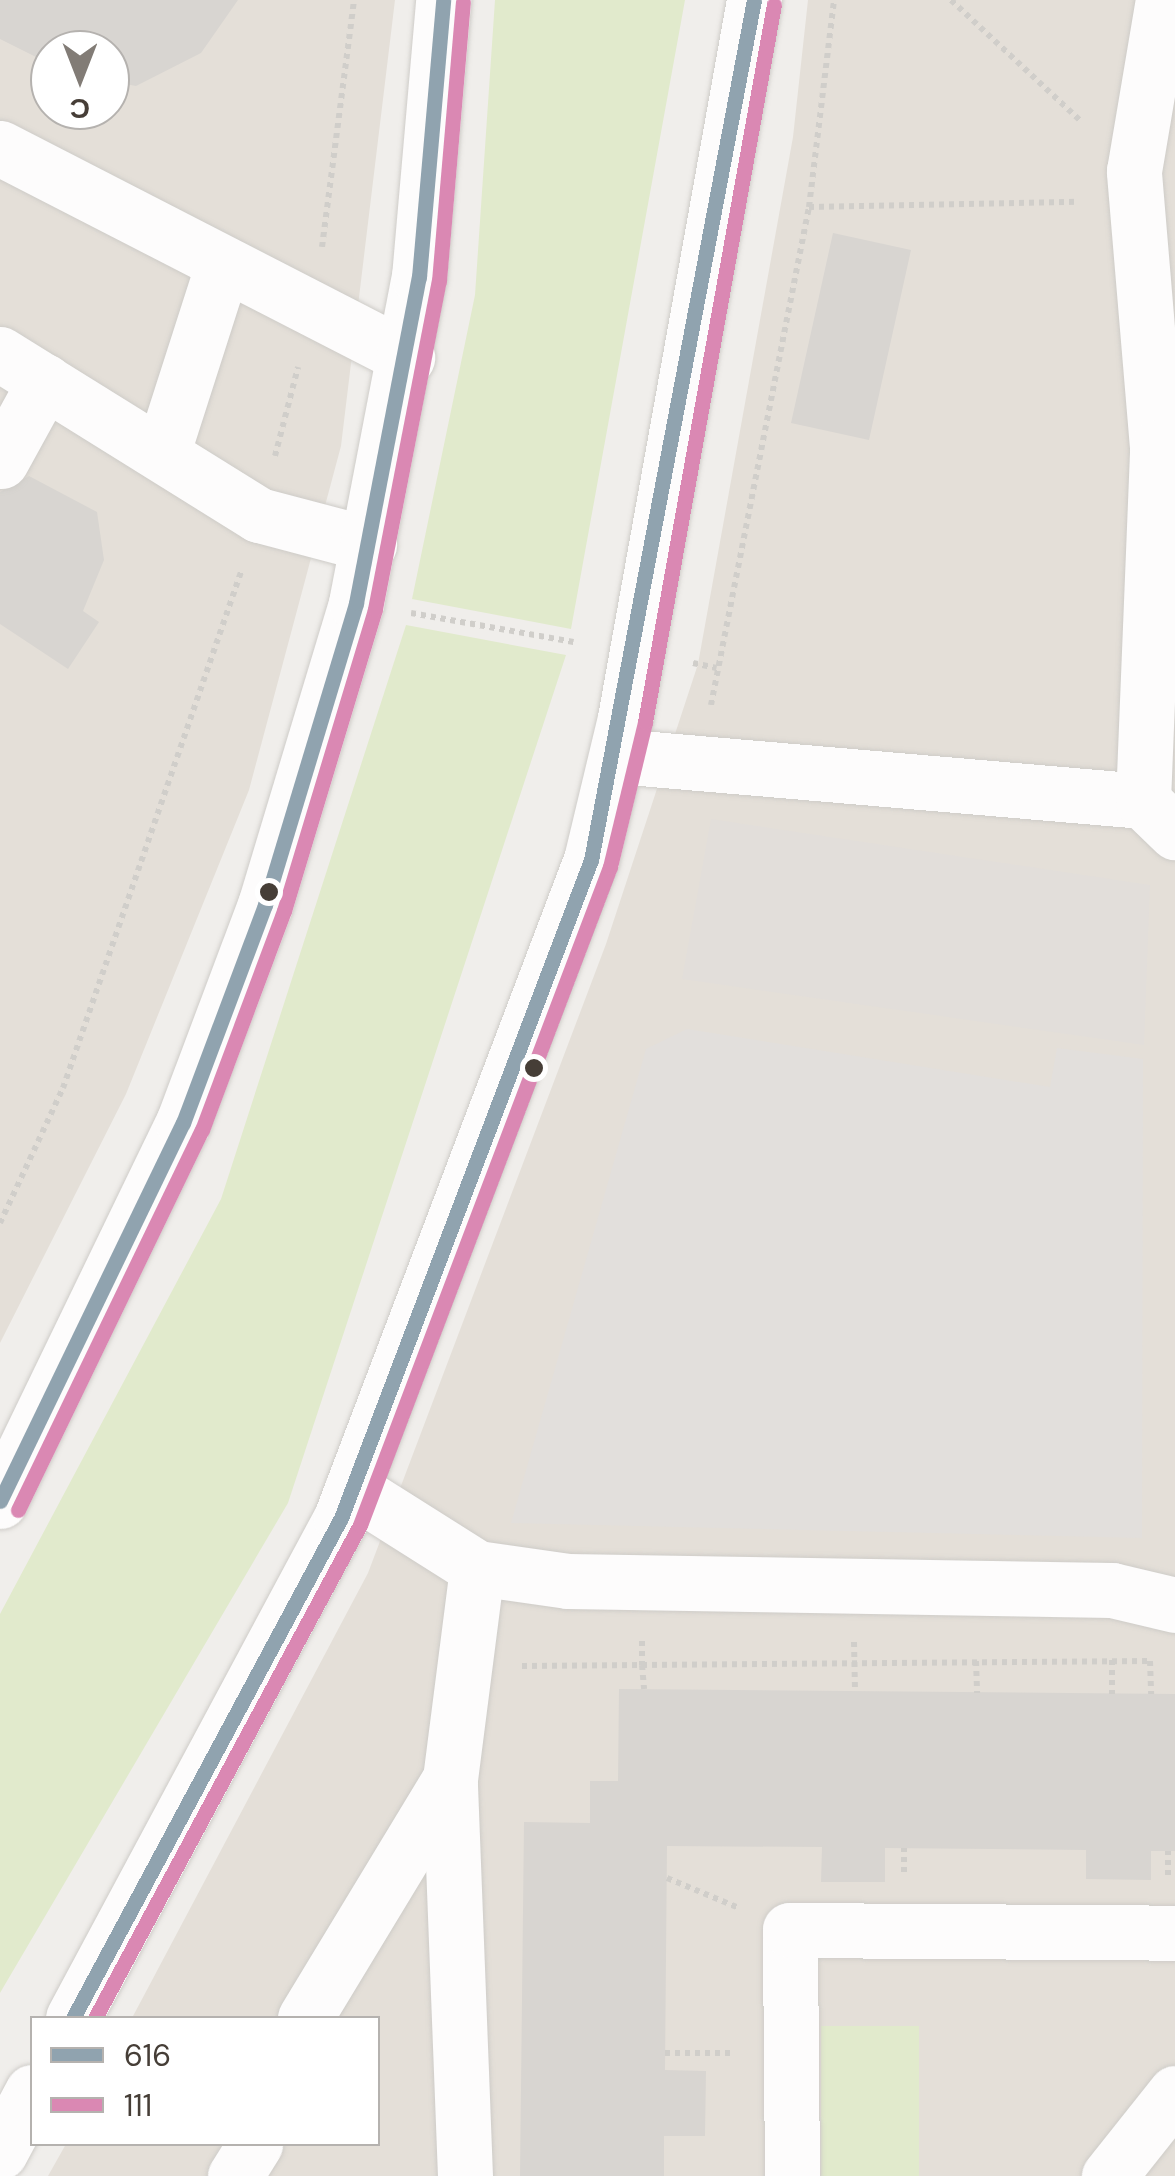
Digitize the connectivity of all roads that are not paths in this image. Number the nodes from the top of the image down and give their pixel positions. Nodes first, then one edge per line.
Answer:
1 (443, 0) edge
2 (754, 0) edge
3 (1163, 0) edge
4 (0, 148) edge
5 (222, 264) junction
6 (407, 357) junction
7 (22, 368) edge
8 (1166, 446) edge
9 (163, 451) junction
10 (1, 461) edge
11 (368, 544) junction
12 (618, 756) junction
13 (1159, 816) edge
14 (16, 1430) edge
15 (352, 1490) junction
16 (0, 1501) edge
17 (476, 1568) junction
18 (1175, 1605) edge
19 (450, 1779) junction
20 (1175, 1933) edge
21 (74, 2016) edge
22 (305, 2016) edge
23 (1175, 2093) edge
24 (30, 2096) edge
25 (254, 2146) edge
26 (0, 2152) edge
27 (235, 2176) edge
28 (465, 2176) edge
29 (792, 2176) edge
30 (1109, 2176) edge

1 - 6 street
2 - 12 street
3 - 8 street
4 - 5 street
5 - 6 street
5 - 9 street
6 - 11 street
7 - 9 street
7 - 10 street
8 - 13 street
9 - 11 street
11 - 14 street
12 - 13 street
12 - 15 street
14 - 16 street
15 - 17 street
15 - 21 street
17 - 18 street
17 - 19 street
19 - 22 street
19 - 28 street
20 - 29 street
23 - 30 street
24 - 26 street
25 - 27 street

